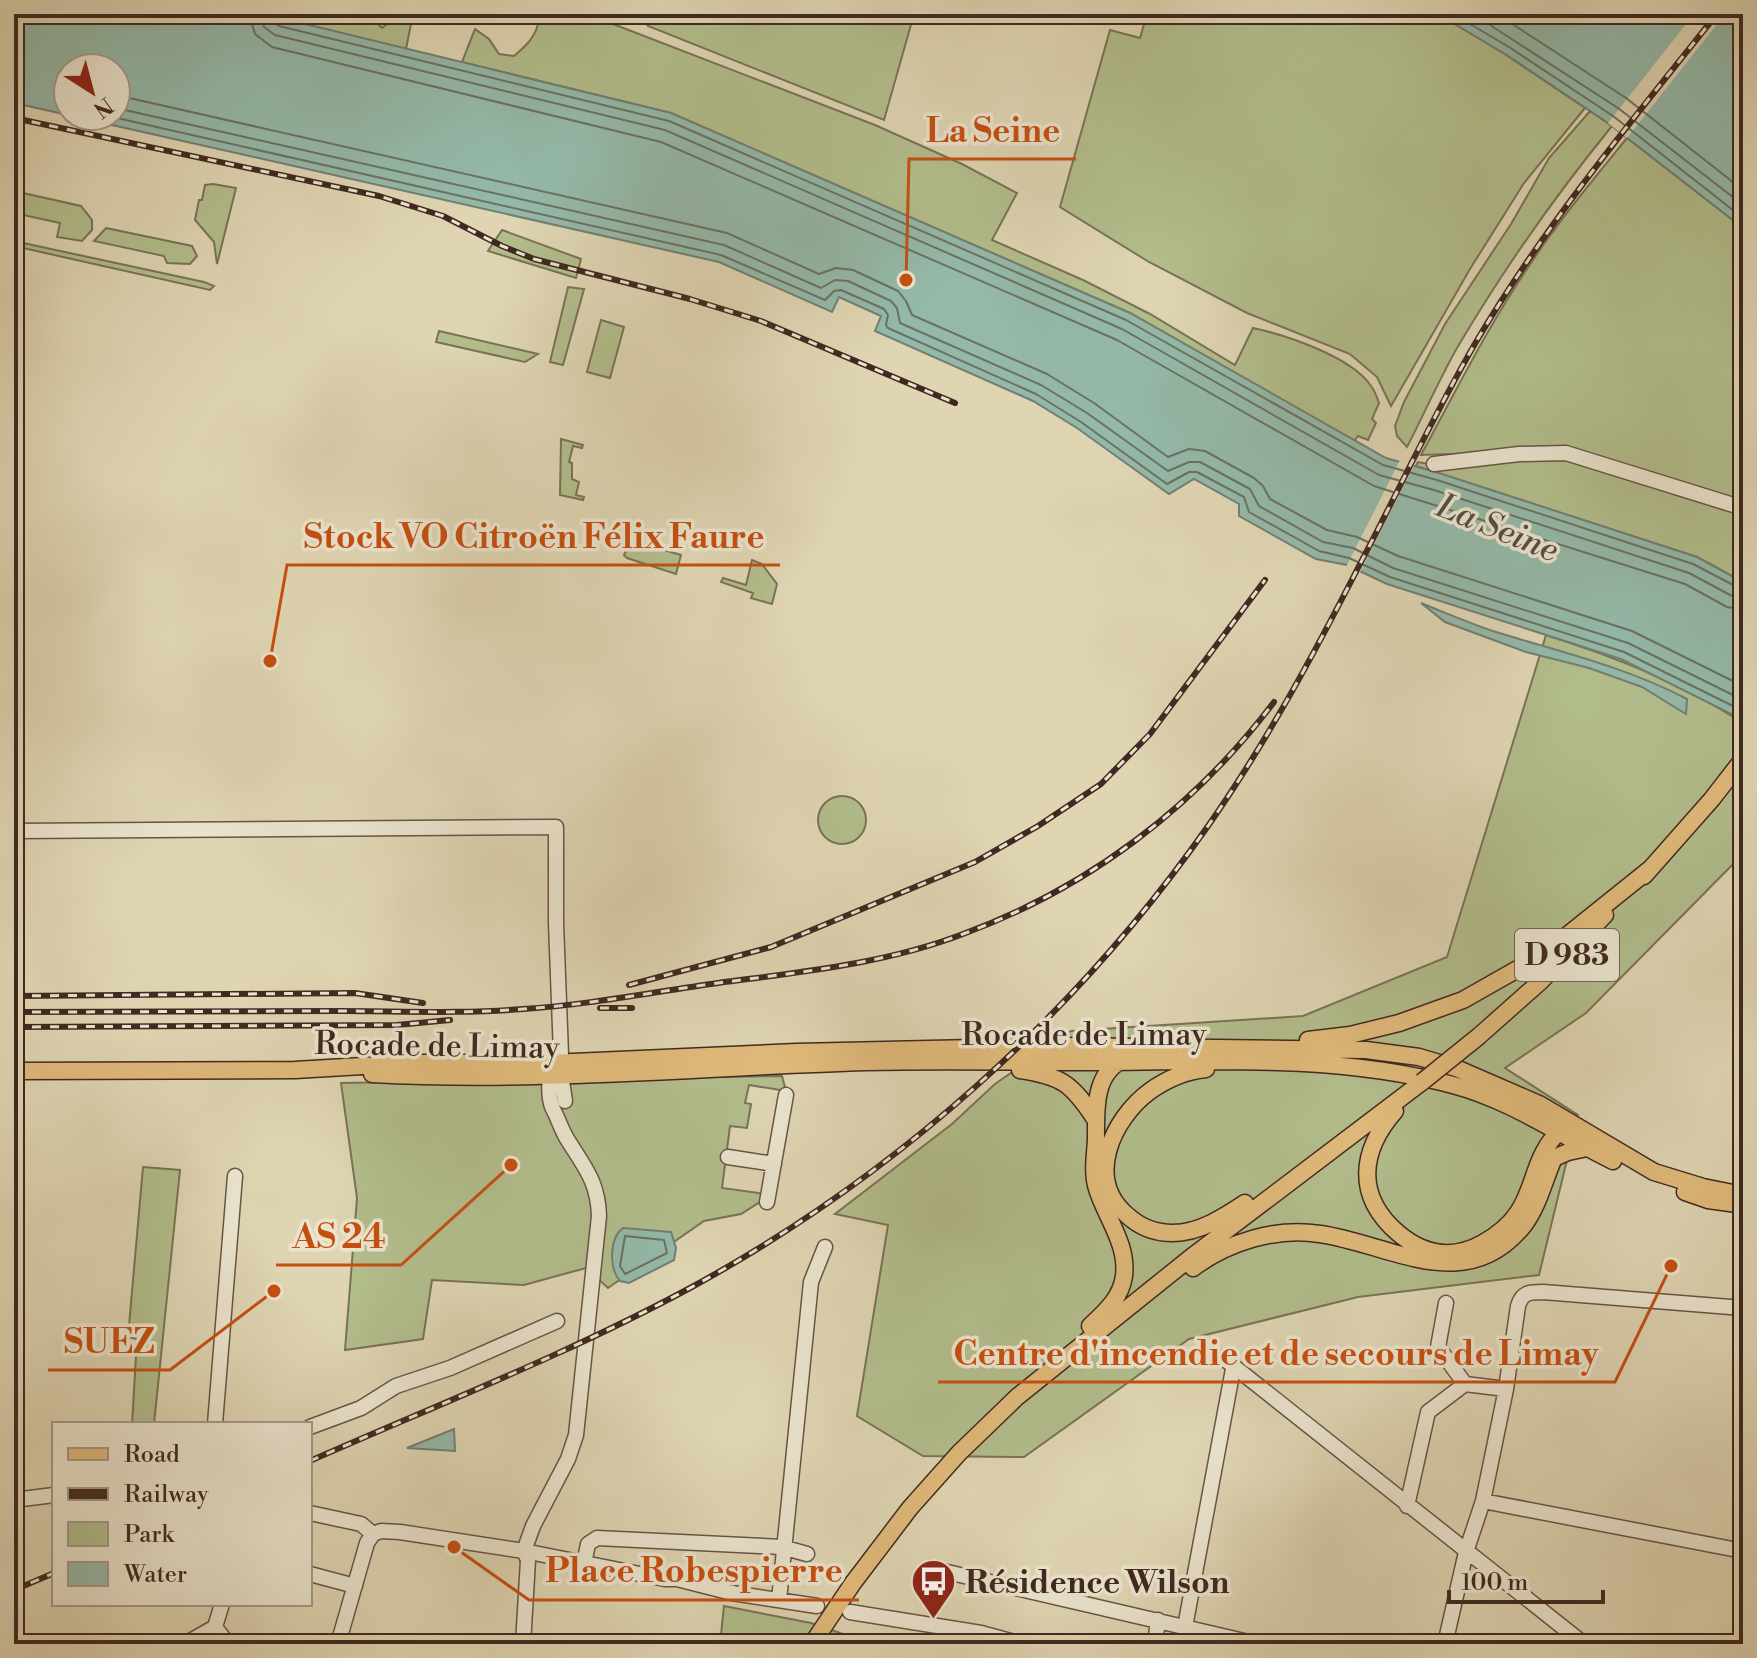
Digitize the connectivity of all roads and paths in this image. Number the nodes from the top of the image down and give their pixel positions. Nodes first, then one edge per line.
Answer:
1 (1434, 464) dead end
2 (1743, 508) edge
3 (1743, 759) edge
4 (14, 831) edge
5 (1650, 869) junction
6 (1165, 1047) junction
7 (1203, 1048) junction
8 (1119, 1061) junction
9 (975, 1062) junction
10 (1287, 1062) junction
11 (556, 1069) junction
12 (14, 1071) edge
13 (585, 1075) junction
14 (1441, 1082) junction
15 (1419, 1084) junction
16 (786, 1095) dead end
17 (565, 1101) junction
18 (559, 1115) junction
19 (1095, 1119) junction
20 (1563, 1127) junction
21 (1587, 1148) junction
22 (1549, 1152) junction
23 (728, 1157) dead end
24 (1316, 1161) junction
25 (774, 1164) junction
26 (235, 1176) dead end
27 (1743, 1195) edge
28 (767, 1202) dead end
29 (1743, 1205) edge
30 (825, 1247) dead end
31 (1446, 1303) dead end
32 (1743, 1308) edge
33 (557, 1321) dead end
34 (1112, 1321) junction
35 (1222, 1357) dead end
36 (1052, 1366) junction
37 (1233, 1369) junction
38 (1465, 1384) junction
39 (1506, 1389) junction
40 (215, 1422) edge
41 (312, 1426) edge
42 (52, 1495) edge
43 (14, 1500) edge
44 (1483, 1501) junction
45 (1407, 1506) junction
46 (312, 1513) edge
47 (373, 1534) junction
48 (782, 1547) junction
49 (524, 1551) junction
50 (1743, 1551) edge
51 (1466, 1552) junction
52 (807, 1554) dead end
53 (584, 1564) junction
54 (930, 1568) dead end
55 (312, 1575) edge
56 (355, 1586) junction
57 (779, 1600) junction
58 (221, 1606) edge
59 (817, 1606) dead end
60 (850, 1612) dead end
61 (1158, 1620) junction
62 (215, 1627) junction
63 (1185, 1627) junction
64 (185, 1644) edge
65 (228, 1644) edge
66 (338, 1644) edge
67 (523, 1644) edge
68 (812, 1644) edge
69 (1022, 1644) edge
70 (1155, 1644) edge
71 (1257, 1644) edge
72 (1445, 1644) edge
73 (1584, 1644) edge

1 - 2 street
3 - 5 main road, D 983
4 - 11 street
5 - 7 main road
5 - 15 main road, D 983, bridge
6 - 7 main road, Rocade de Limay
6 - 8 main road
6 - 11 main road, Rocade de Limay
7 - 20 main road, Rocade de Limay
8 - 9 main road, Rocade de Limay
8 - 10 main road, Rocade de Limay
8 - 19 main road
9 - 13 main road, Rocade de Limay
9 - 19 main road
10 - 14 main road, Rocade de Limay
10 - 24 main road
11 - 12 main road, Rocade de Limay
11 - 13 main road, Rocade de Limay
11 - 17 street
11 - 18 street
13 - 17 street
14 - 20 main road, Rocade de Limay
14 - 22 main road
15 - 22 main road
15 - 24 main road, D 983
16 - 25 street
17 - 18 street
18 - 49 street
19 - 36 main road
20 - 21 main road, Rocade de Limay
20 - 22 main road
20 - 27 main road, Rocade de Limay
21 - 22 main road
21 - 29 main road, Rocade de Limay
22 - 34 main road
23 - 25 street
24 - 34 main road, D 983
25 - 28 street
26 - 40 street
30 - 48 street
31 - 38 street
32 - 39 street
33 - 41 street
34 - 36 main road, D 983
35 - 37 street
36 - 68 main road, D 983
37 - 45 street
37 - 63 street
38 - 39 street
38 - 45 street
39 - 44 street
42 - 43 street
44 - 50 street
44 - 51 street
45 - 51 street
46 - 47 street
47 - 49 street
47 - 56 street
48 - 52 street
48 - 53 street
48 - 57 street
49 - 53 street
49 - 67 street
51 - 72 street
51 - 73 street
53 - 57 street
54 - 61 street
55 - 56 street
56 - 66 street
57 - 59 street
58 - 62 street
60 - 69 street
61 - 63 street
61 - 70 street
62 - 64 street
62 - 65 street
63 - 71 street

